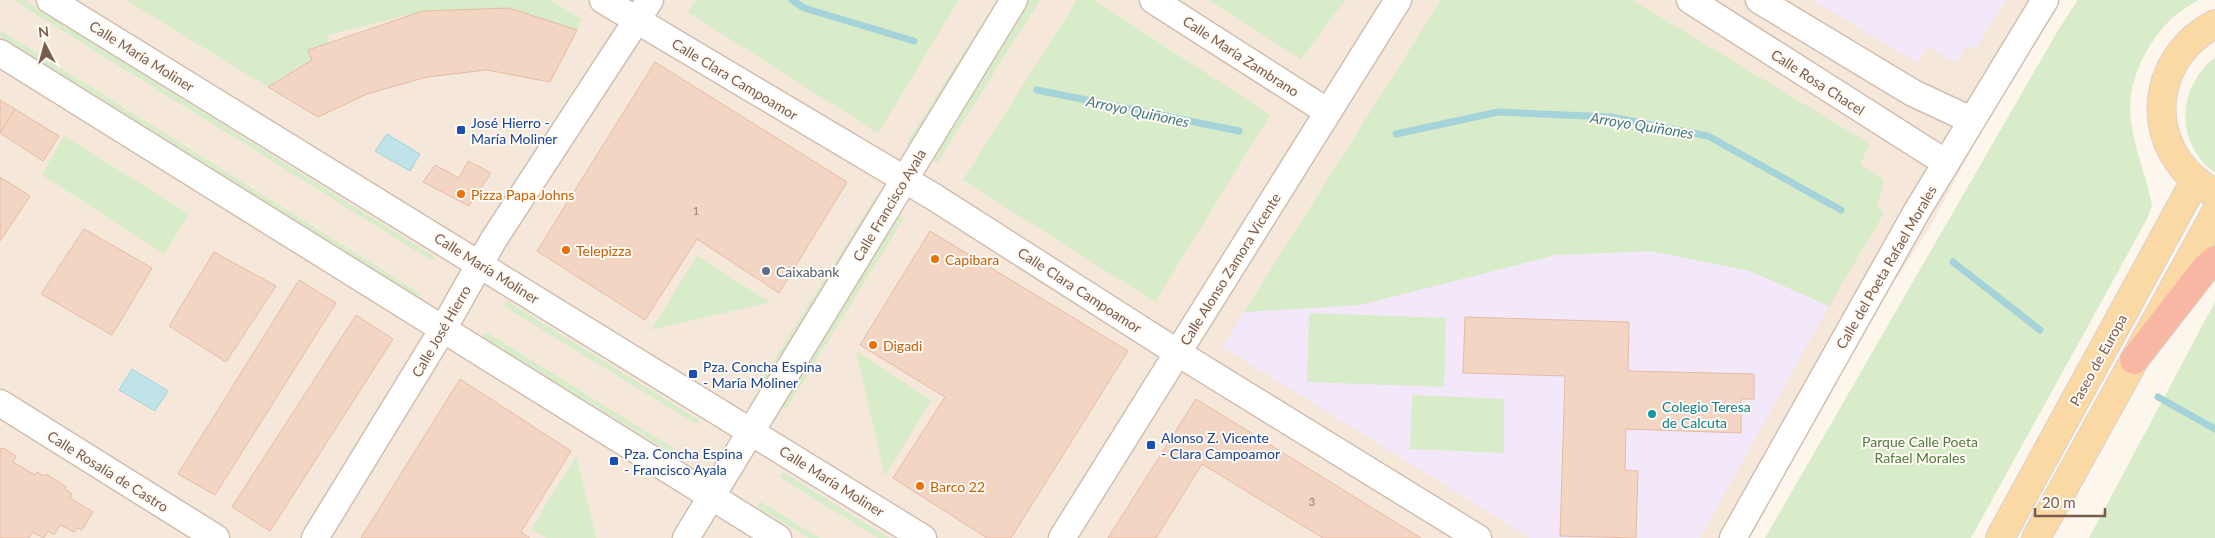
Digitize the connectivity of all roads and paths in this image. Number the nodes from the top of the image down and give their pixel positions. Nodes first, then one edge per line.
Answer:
1 (50, 0) edge
2 (603, 0) edge
3 (1014, 0) edge
4 (1153, 0) edge
5 (1398, 0) edge
6 (1690, 0) edge
7 (1759, 0) edge
8 (2045, 0) edge
9 (643, 10) edge
10 (2215, 24) edge
11 (0, 54) edge
12 (1328, 112) junction
13 (1971, 120) junction
14 (1946, 163) junction
15 (904, 180) junction
16 (2205, 187) edge
17 (2215, 214) edge
18 (2215, 260) edge
19 (480, 263) junction
20 (443, 329) junction
21 (1178, 353) junction
22 (2134, 360) junction
23 (0, 403) edge
24 (751, 432) junction
25 (712, 497) junction
26 (216, 538) edge
27 (315, 538) edge
28 (686, 538) edge
29 (778, 538) edge
30 (923, 538) edge
31 (1062, 538) edge
32 (1478, 538) edge
33 (1733, 538) edge
34 (2000, 538) edge
35 (2036, 538) edge

1 - 19 street, Calle María Moliner
2 - 9 street, Calle Clara Campoamor
3 - 15 street, Calle Francisco Ayala
4 - 12 street, Calle María Zambrano
5 - 12 street, Calle Alonso Zamora Vicente
6 - 14 street, Calle Rosa Chacel
7 - 13 street
8 - 13 street, Calle del Poeta Rafael Morales
9 - 15 street, Calle Clara Campoamor
9 - 19 street, Calle José Hierro
10 - 16 main road
11 - 20 street
12 - 21 street, Calle Alonso Zamora Vicente
13 - 14 street, Calle del Poeta Rafael Morales
14 - 33 street, Calle del Poeta Rafael Morales
15 - 21 street, Calle Clara Campoamor
15 - 24 street, Calle Francisco Ayala
16 - 34 main road, Paseo de Europa
17 - 22 main road
18 - 22 highway
19 - 20 street, Calle José Hierro
19 - 24 street, Calle María Moliner
20 - 25 street
20 - 27 street, Calle José Hierro
21 - 31 street, Calle Alonso Zamora Vicente
21 - 32 street, Calle Clara Campoamor
22 - 35 main road
23 - 26 street, Calle Rosalía de Castro
24 - 25 street, Calle Francisco Ayala
24 - 30 street, Calle María Moliner
25 - 28 street, Calle Francisco Ayala
25 - 29 street

